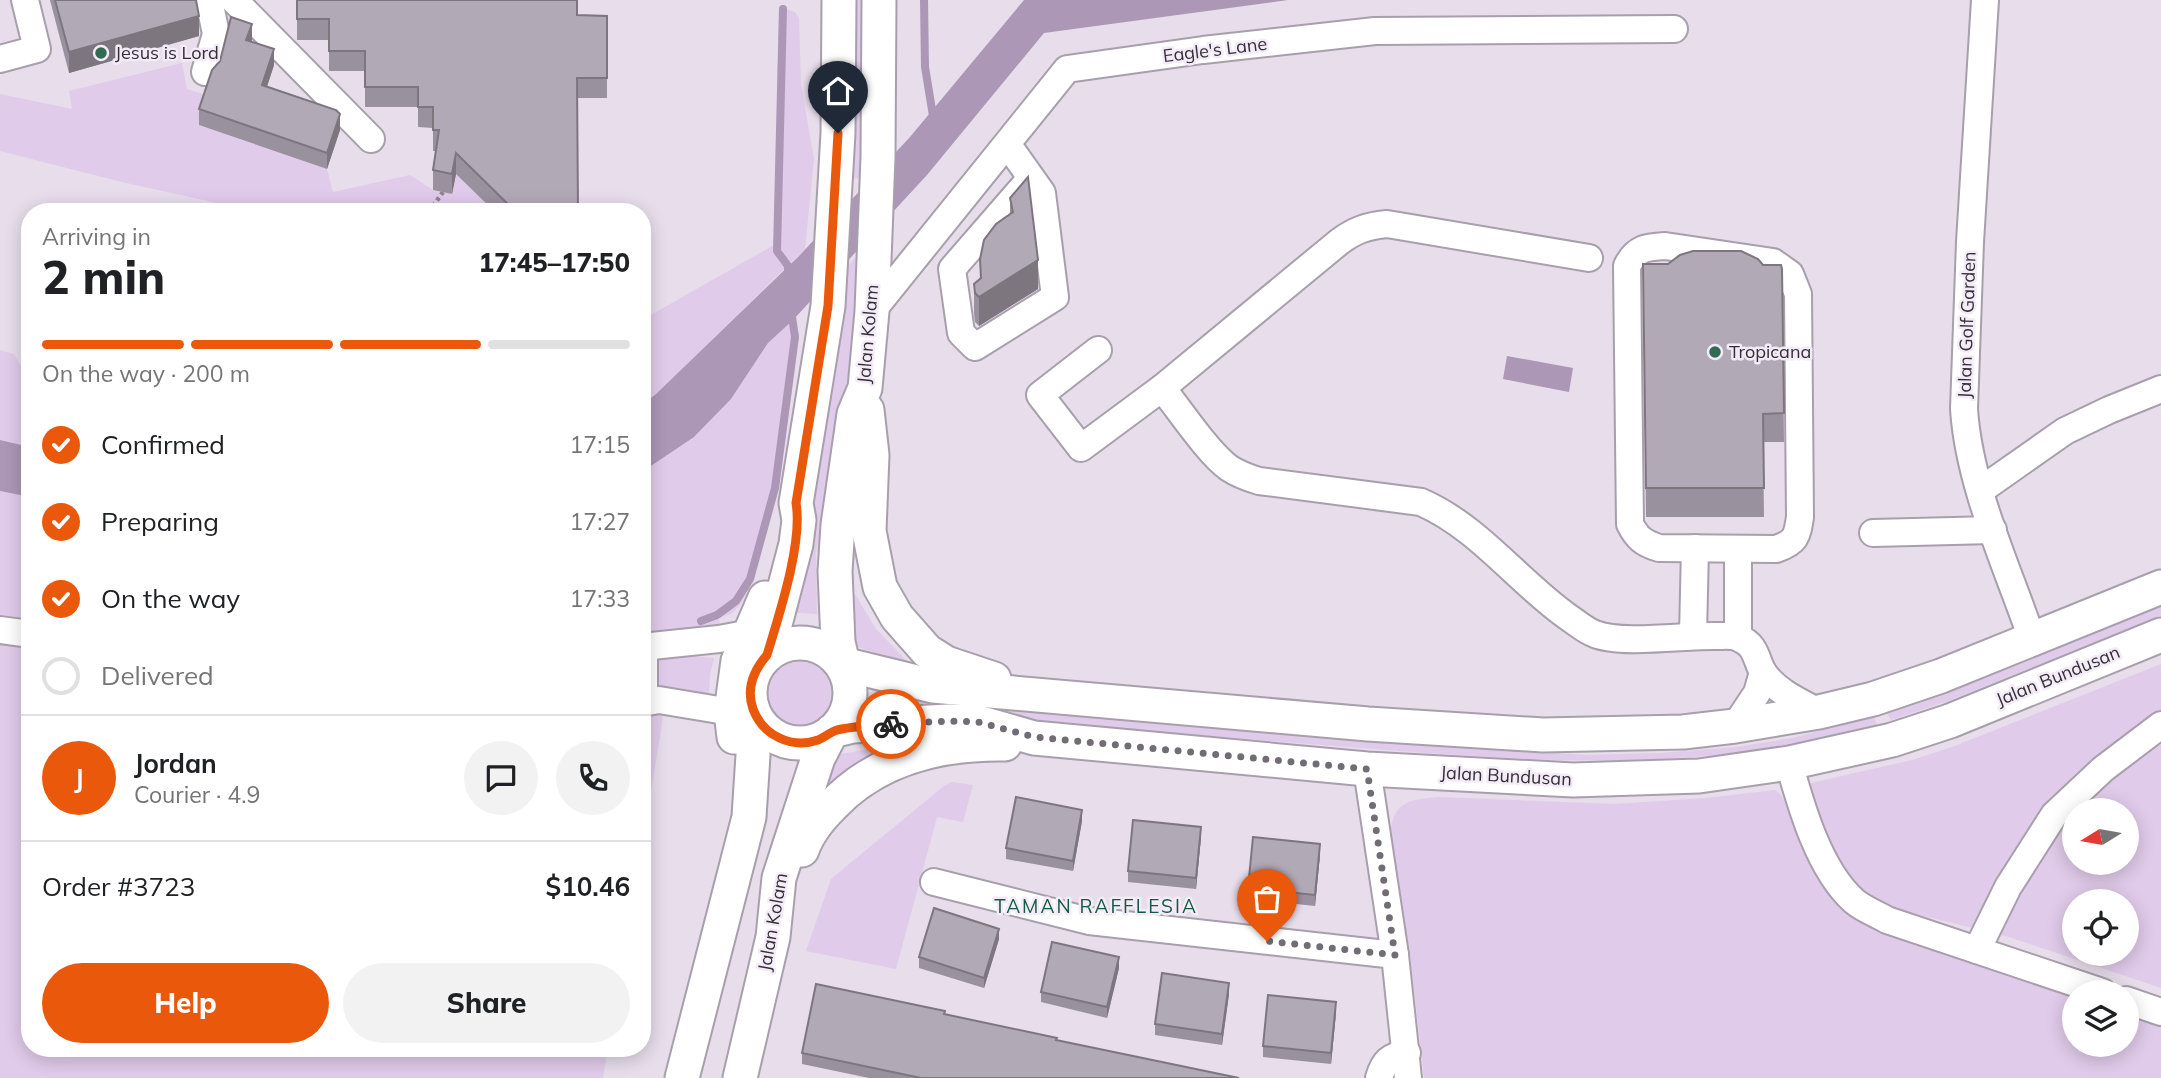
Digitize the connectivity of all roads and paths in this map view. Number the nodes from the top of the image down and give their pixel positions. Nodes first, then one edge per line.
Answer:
1 (25, 0) edge
2 (209, 0) edge
3 (234, 0) edge
4 (839, 0) edge
5 (879, 0) edge
6 (1985, 0) edge
7 (1674, 29) dead end
8 (0, 59) edge
9 (205, 72) dead end
10 (370, 139) dead end
11 (1008, 145) junction
12 (1031, 178) junction
13 (443, 192) edge
14 (435, 203) edge
15 (1589, 258) dead end
16 (872, 311) junction
17 (1098, 350) dead end
18 (865, 388) junction
19 (1162, 388) junction
20 (2161, 389) edge
21 (1981, 490) junction
22 (1993, 530) junction
23 (1873, 533) dead end
24 (1695, 548) junction
25 (1738, 549) junction
26 (2161, 587) edge
27 (0, 630) edge
28 (21, 633) edge
29 (1693, 635) junction
30 (2161, 635) edge
31 (1738, 637) junction
32 (2032, 639) junction
33 (759, 644) junction
34 (651, 646) edge
35 (843, 664) junction
36 (1763, 672) junction
37 (1053, 698) junction
38 (651, 702) edge
39 (742, 710) junction
40 (1819, 712) junction
41 (2161, 725) edge
42 (1735, 726) junction
43 (832, 731) junction
44 (1034, 737) junction
45 (1789, 763) junction
46 (1367, 769) junction
47 (934, 882) dead end
48 (773, 937) junction
49 (1977, 950) junction
50 (1395, 955) junction
51 (2066, 980) edge
52 (2139, 1004) edge
53 (2161, 1012) edge
54 (1408, 1065) edge
55 (682, 1078) edge
56 (740, 1078) edge
57 (1379, 1078) edge

1 - 8 street
2 - 9 street
3 - 10 street
4 - 33 main road
5 - 16 main road, Jalan Kolam
6 - 21 street, Jalan Golf Garden
7 - 11 street, Eagle's Lane
11 - 12 street
11 - 16 street, Eagle's Lane
12 - 12 street
13 - 14 path
15 - 19 street
16 - 18 main road, Jalan Kolam
17 - 19 street
18 - 35 main road, Jalan Kolam
18 - 37 main road
19 - 29 street
20 - 21 street
21 - 22 street, Jalan Golf Garden
22 - 23 street
22 - 32 street, Jalan Golf Garden
24 - 25 street
24 - 25 street
24 - 29 street
25 - 31 street
26 - 32 main road
27 - 28 street
29 - 31 street
30 - 45 main road, Jalan Bundusan
31 - 36 street
32 - 40 main road
33 - 34 street
33 - 35 main road
33 - 39 main road
35 - 37 main road
35 - 43 main road
36 - 40 street
36 - 42 street
37 - 42 main road
38 - 39 street
39 - 43 main road
39 - 55 main road
40 - 42 main road
41 - 49 street
43 - 44 main road, Jalan Bundusan
43 - 48 main road, Jalan Kolam
44 - 46 main road, Jalan Bundusan
44 - 48 main road
45 - 46 main road, Jalan Bundusan
45 - 49 street
46 - 50 street
47 - 50 street
48 - 56 main road, Jalan Kolam
49 - 51 street
50 - 54 street
52 - 53 street
54 - 57 street

